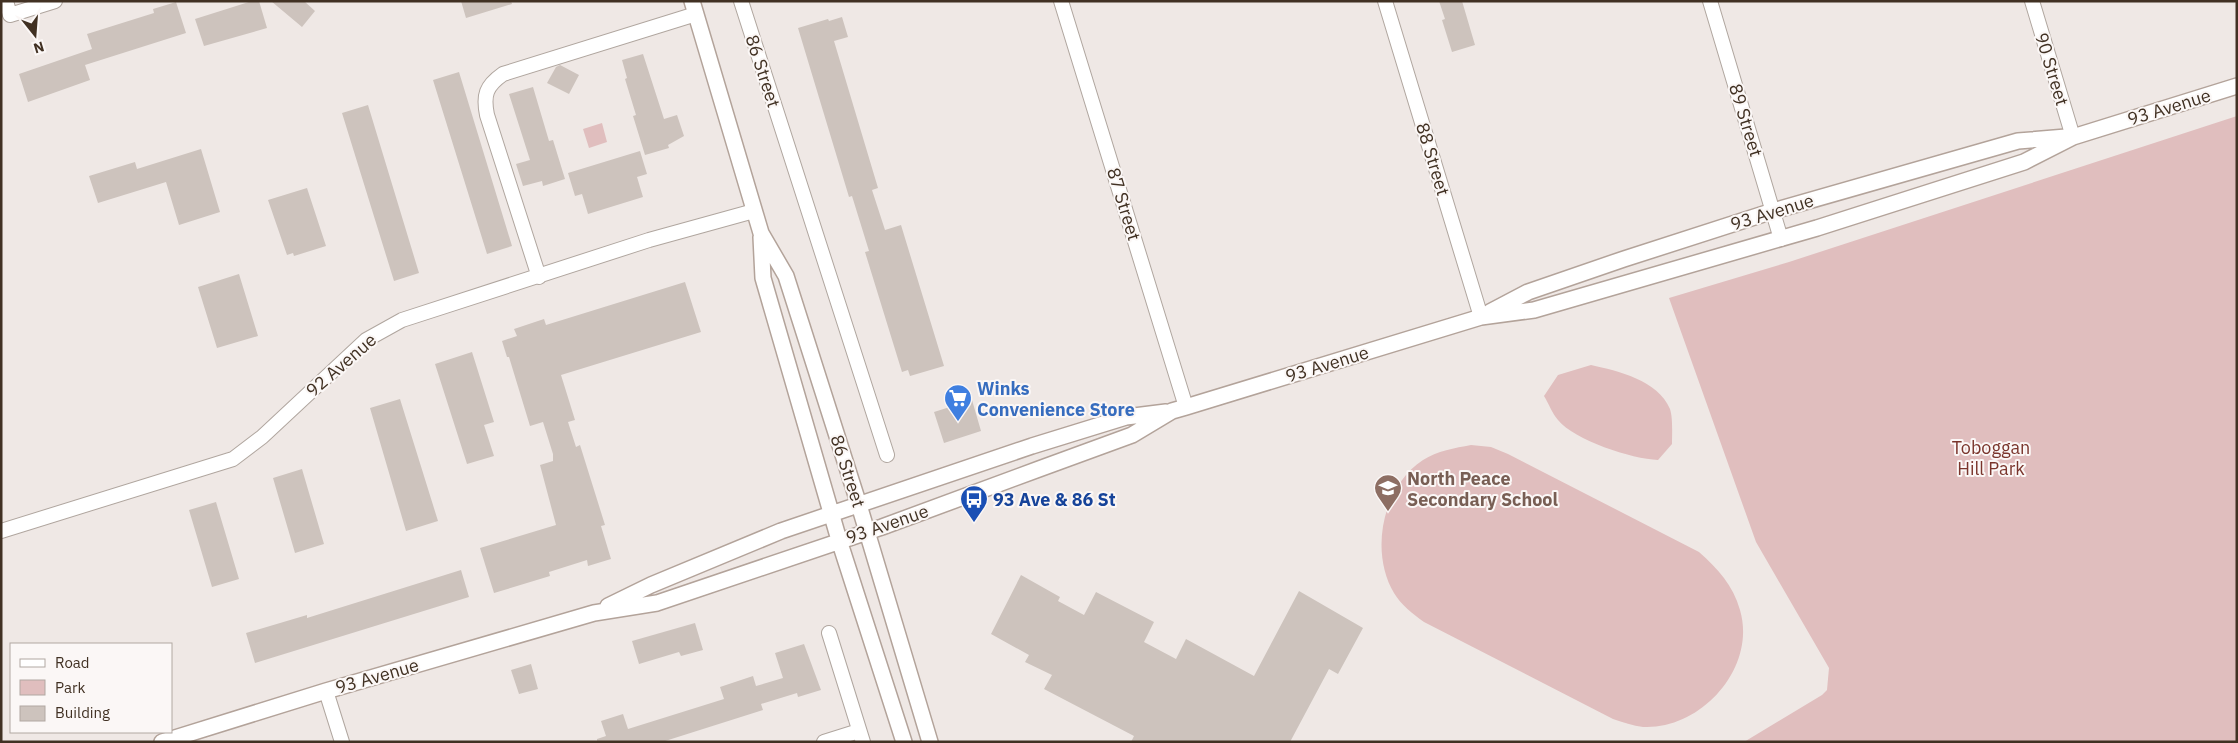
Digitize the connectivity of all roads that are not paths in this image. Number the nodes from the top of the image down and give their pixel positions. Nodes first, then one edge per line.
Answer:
1 (6, 1) edge
2 (55, 1) edge
3 (741, 1) edge
4 (1061, 1) edge
5 (1384, 1) edge
6 (1710, 1) edge
7 (2032, 1) edge
8 (694, 8) edge
9 (2237, 86) edge
10 (2073, 137) junction
11 (754, 211) junction
12 (1773, 211) junction
13 (761, 234) junction
14 (1781, 239) junction
15 (539, 277) junction
16 (1481, 317) junction
17 (1179, 409) junction
18 (887, 455) dead end
19 (859, 505) junction
20 (832, 514) junction
21 (1, 531) edge
22 (867, 532) junction
23 (839, 540) junction
24 (594, 613) junction
25 (829, 633) dead end
26 (326, 691) junction
27 (861, 736) edge
28 (162, 742) edge
29 (342, 742) edge
30 (824, 742) edge
31 (904, 742) edge
32 (930, 742) edge

1 - 2 street
3 - 18 street, 86 Street
4 - 17 street, 87 Street
5 - 16 street, 88 Street
6 - 12 street, 89 Street
7 - 10 street, 90 Street
8 - 11 main road, 86 Street
8 - 15 street
9 - 10 main road, 93 Avenue
10 - 12 main road, 93 Avenue
10 - 14 main road, 93 Avenue
11 - 13 main road, 86 Street
11 - 15 street, 92 Avenue
12 - 14 street, 89 Street
12 - 16 main road, 93 Avenue
13 - 19 main road, 86 Street
13 - 20 main road, 86 Street
14 - 16 main road, 93 Avenue
15 - 21 street, 92 Avenue
16 - 17 main road, 93 Avenue
17 - 19 main road, 93 Avenue
17 - 22 main road, 93 Avenue
19 - 20 main road, 93 Avenue
19 - 22 main road, 86 Street
20 - 23 main road, 86 Street
20 - 24 main road, 93 Avenue
22 - 23 main road, 93 Avenue
22 - 32 main road, 86 Street
23 - 24 main road, 93 Avenue
23 - 31 main road, 86 Street
24 - 26 main road, 93 Avenue
25 - 27 street
26 - 28 main road, 93 Avenue
26 - 29 street
27 - 30 street

